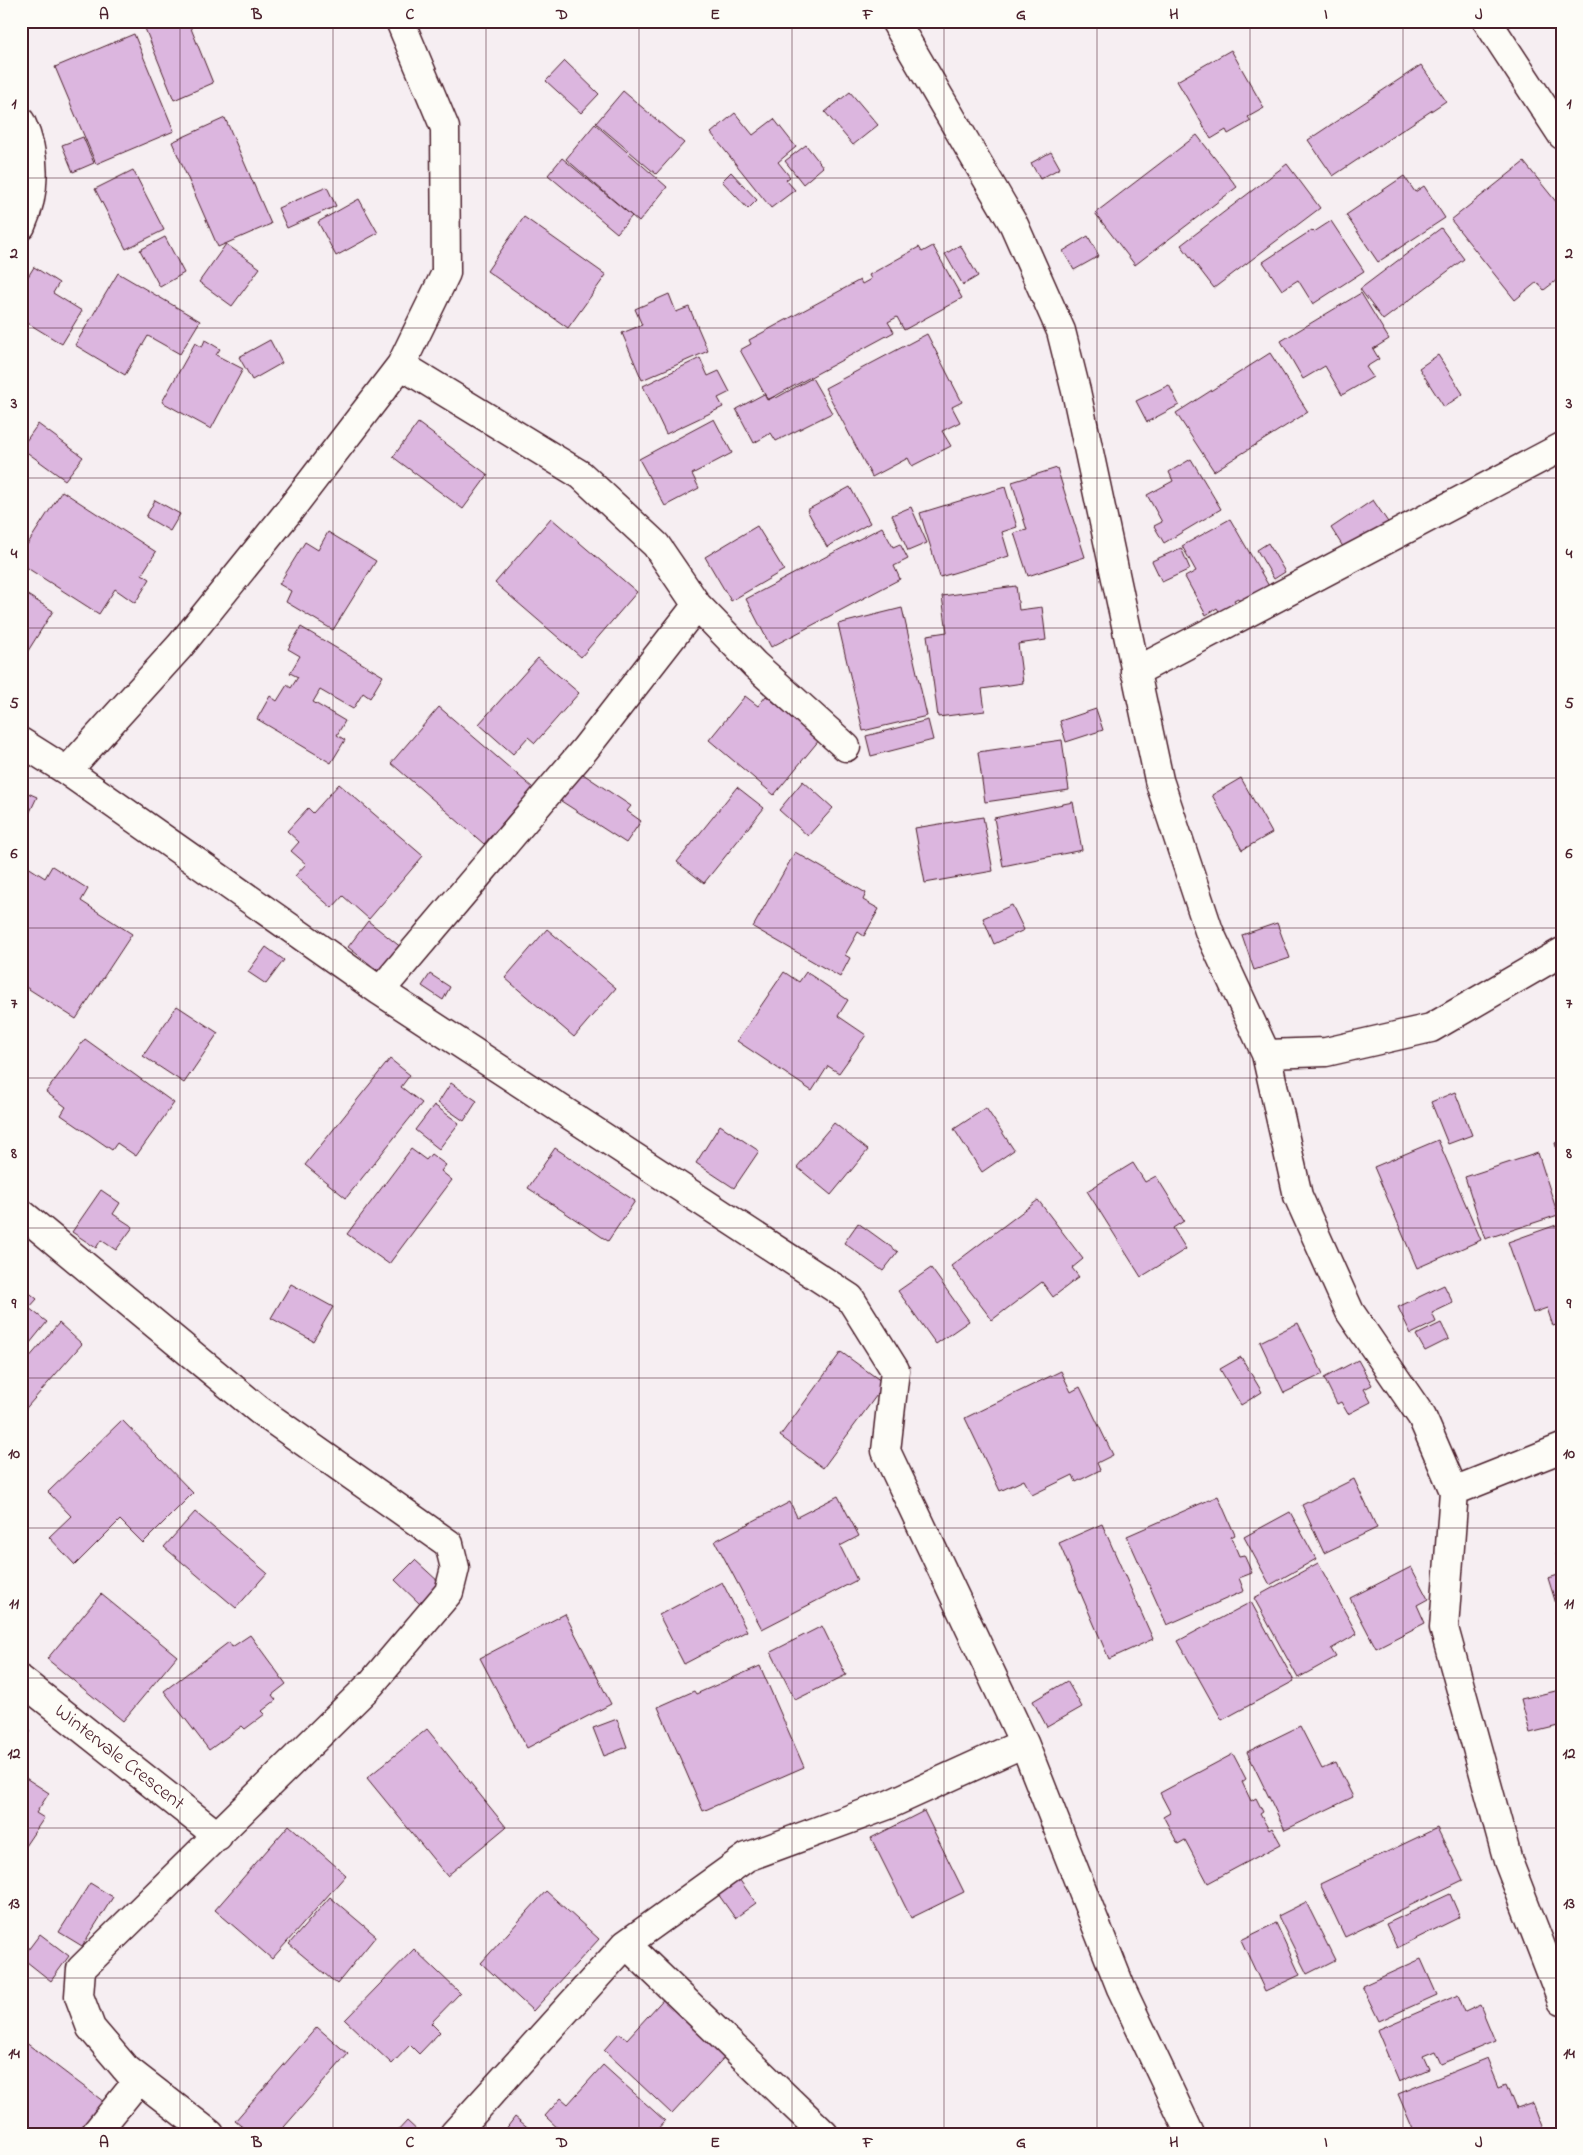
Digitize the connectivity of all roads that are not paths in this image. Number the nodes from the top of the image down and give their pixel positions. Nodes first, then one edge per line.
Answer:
1 (400, 21) edge
2 (895, 21) edge
3 (1487, 21) edge
4 (21, 122) edge
5 (1562, 134) edge
6 (21, 226) edge
7 (401, 365) junction
8 (1562, 447) edge
9 (698, 605) junction
10 (1135, 672) junction
11 (21, 742) edge
12 (846, 747) dead end
13 (67, 771) junction
14 (1562, 952) edge
15 (380, 991) junction
16 (1266, 1054) junction
17 (21, 1213) edge
18 (1562, 1448) edge
19 (1454, 1491) junction
20 (21, 1680) edge
21 (1024, 1743) junction
22 (218, 1836) junction
23 (626, 1944) junction
24 (1562, 2001) edge
25 (120, 2064) junction
26 (95, 2134) edge
27 (210, 2134) edge
28 (454, 2134) edge
29 (824, 2134) edge
30 (1190, 2134) edge

1 - 7 street
2 - 10 street
3 - 5 street
4 - 6 street
7 - 9 street
7 - 13 street
8 - 10 street
9 - 12 street
9 - 15 street
10 - 16 street
11 - 13 street
13 - 15 street
14 - 16 street
15 - 21 street
16 - 19 street
17 - 22 street
18 - 19 street
19 - 24 street
20 - 22 street, Wintervale Crescent
21 - 23 street
21 - 30 street
22 - 25 street
23 - 28 street
23 - 29 street
25 - 26 street
25 - 27 street

